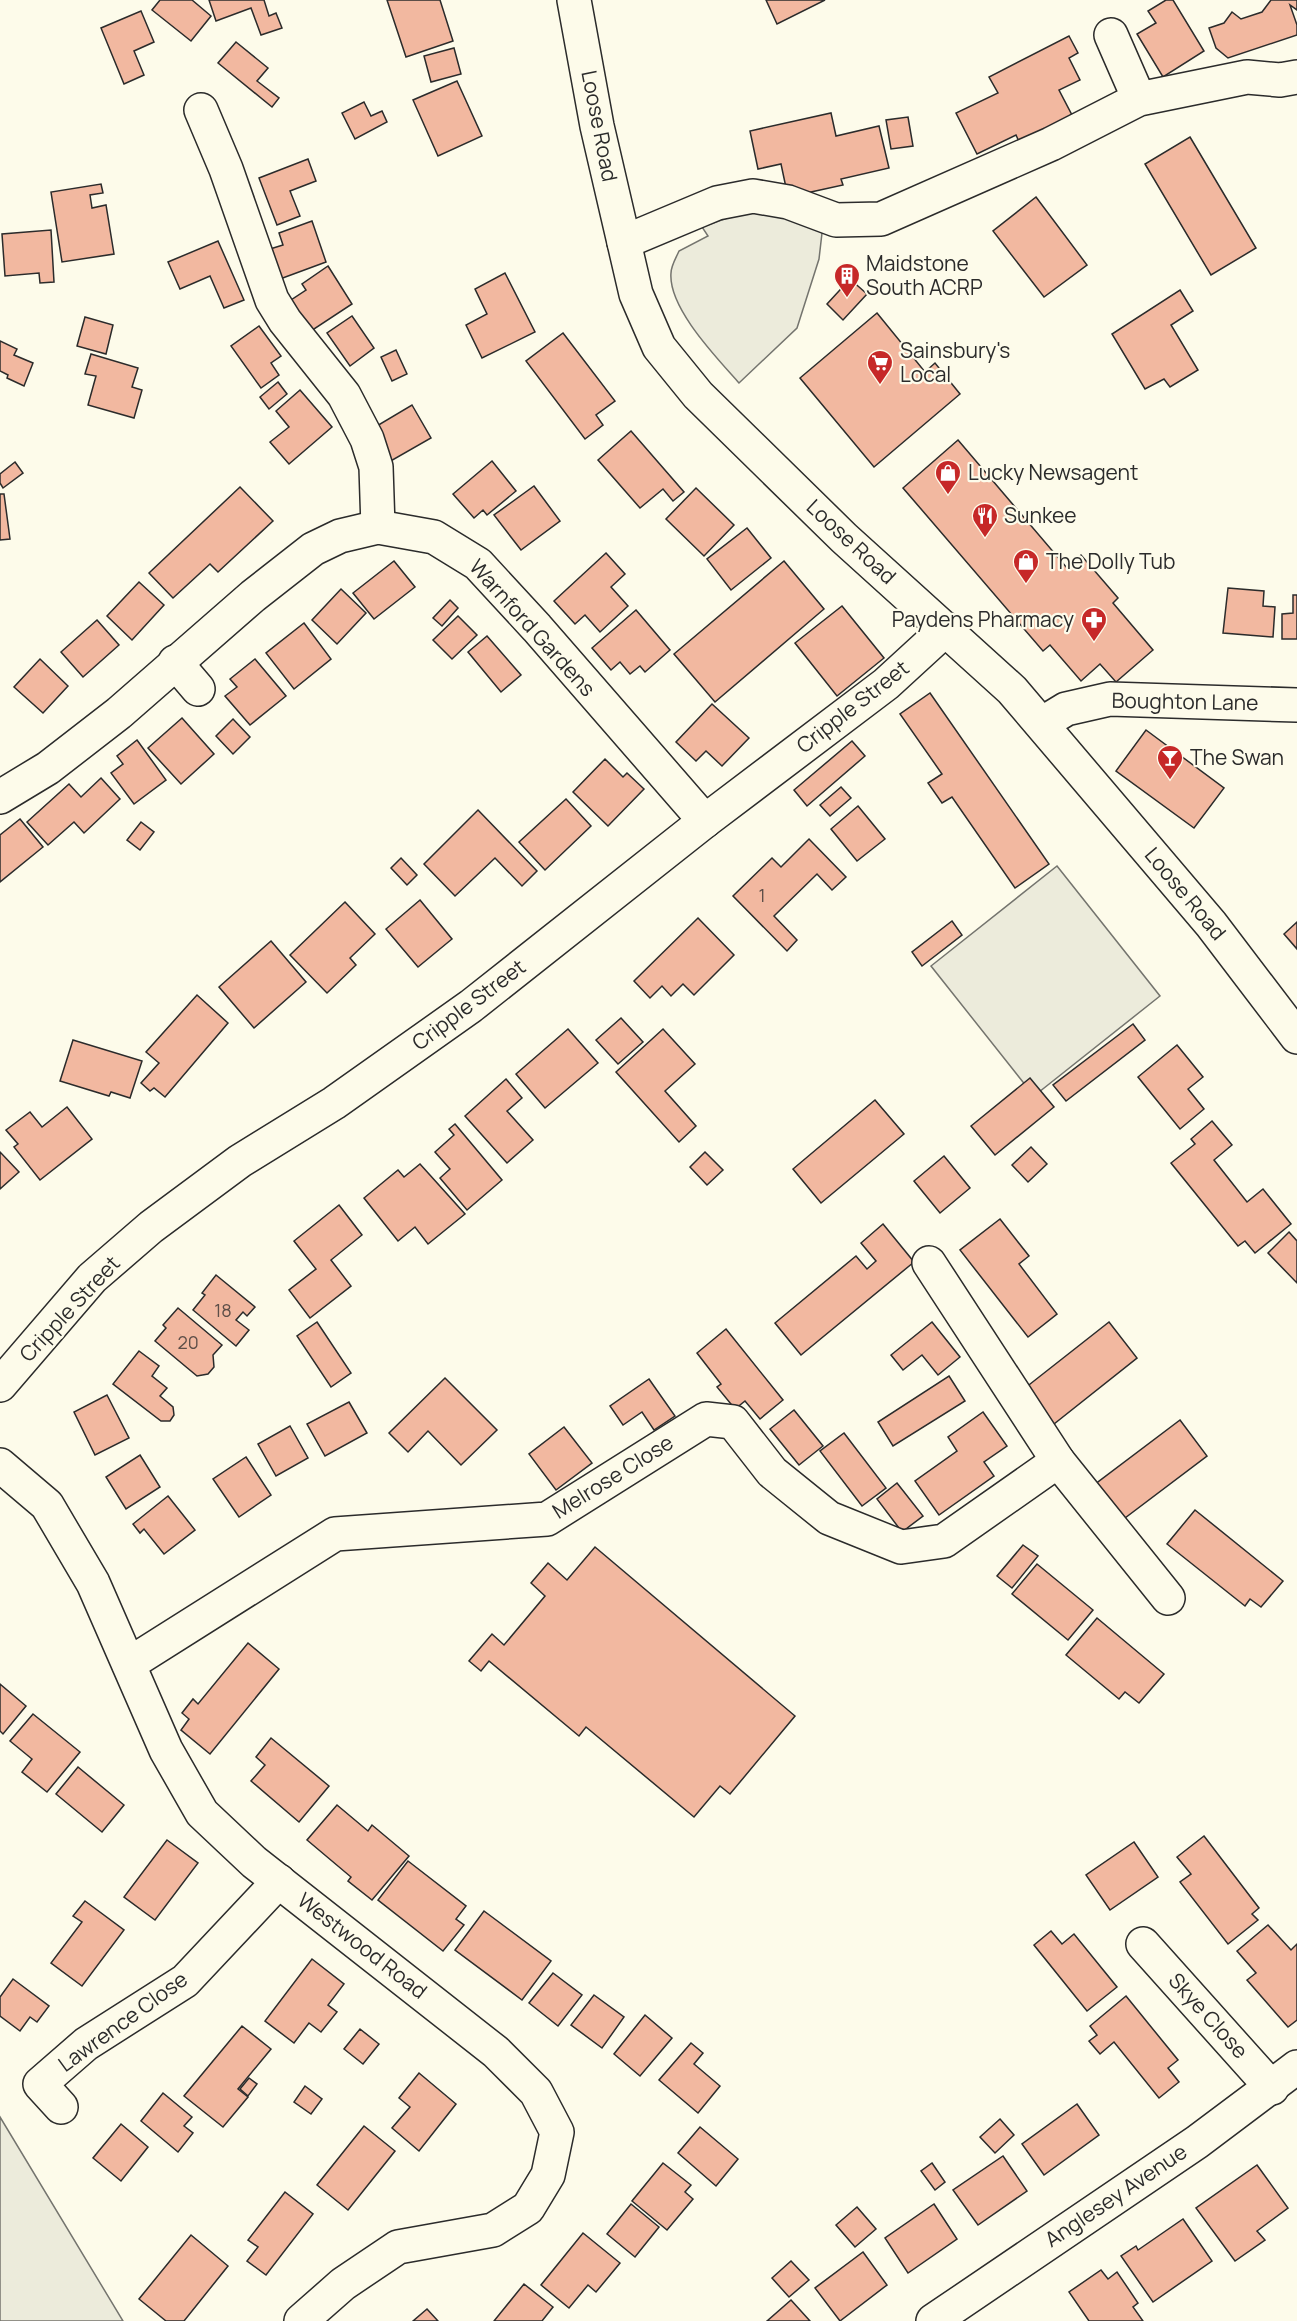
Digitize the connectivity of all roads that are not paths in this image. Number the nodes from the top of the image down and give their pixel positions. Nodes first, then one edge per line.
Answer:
1 (574, 0) edge
2 (1111, 35) dead end
3 (1297, 76) edge
4 (1139, 99) junction
5 (201, 110) dead end
6 (624, 242) junction
7 (378, 527) junction
8 (946, 629) junction
9 (176, 662) junction
10 (198, 689) dead end
11 (1297, 705) edge
12 (1043, 723) junction
13 (0, 797) edge
14 (705, 821) junction
15 (1297, 1037) edge
16 (928, 1263) dead end
17 (0, 1384) edge
18 (1058, 1461) junction
19 (0, 1465) edge
20 (1168, 1598) dead end
21 (129, 1664) junction
22 (279, 1881) junction
23 (1143, 1944) dead end
24 (1297, 2067) edge
25 (1272, 2088) junction
26 (50, 2095) dead end
27 (301, 2321) edge
28 (933, 2321) edge

1 - 6 main road, Loose Road
2 - 4 main road
3 - 4 main road
4 - 6 main road
5 - 7 main road
6 - 8 main road, Loose Road
7 - 9 main road, Warnford Gardens
7 - 14 main road, Warnford Gardens
8 - 12 main road, Loose Road
8 - 14 main road, Cripple Street
9 - 10 main road
9 - 13 main road, Warnford Gardens
11 - 12 main road, Boughton Lane
12 - 15 main road, Loose Road
14 - 17 main road, Cripple Street
16 - 18 main road
18 - 20 main road
18 - 21 main road, Melrose Close
19 - 21 main road, Westwood Road
21 - 22 main road, Westwood Road
22 - 26 main road, Lawrence Close
22 - 27 main road, Westwood Road
23 - 25 main road, Skye Close
24 - 25 main road, Anglesey Avenue
25 - 28 main road, Anglesey Avenue

